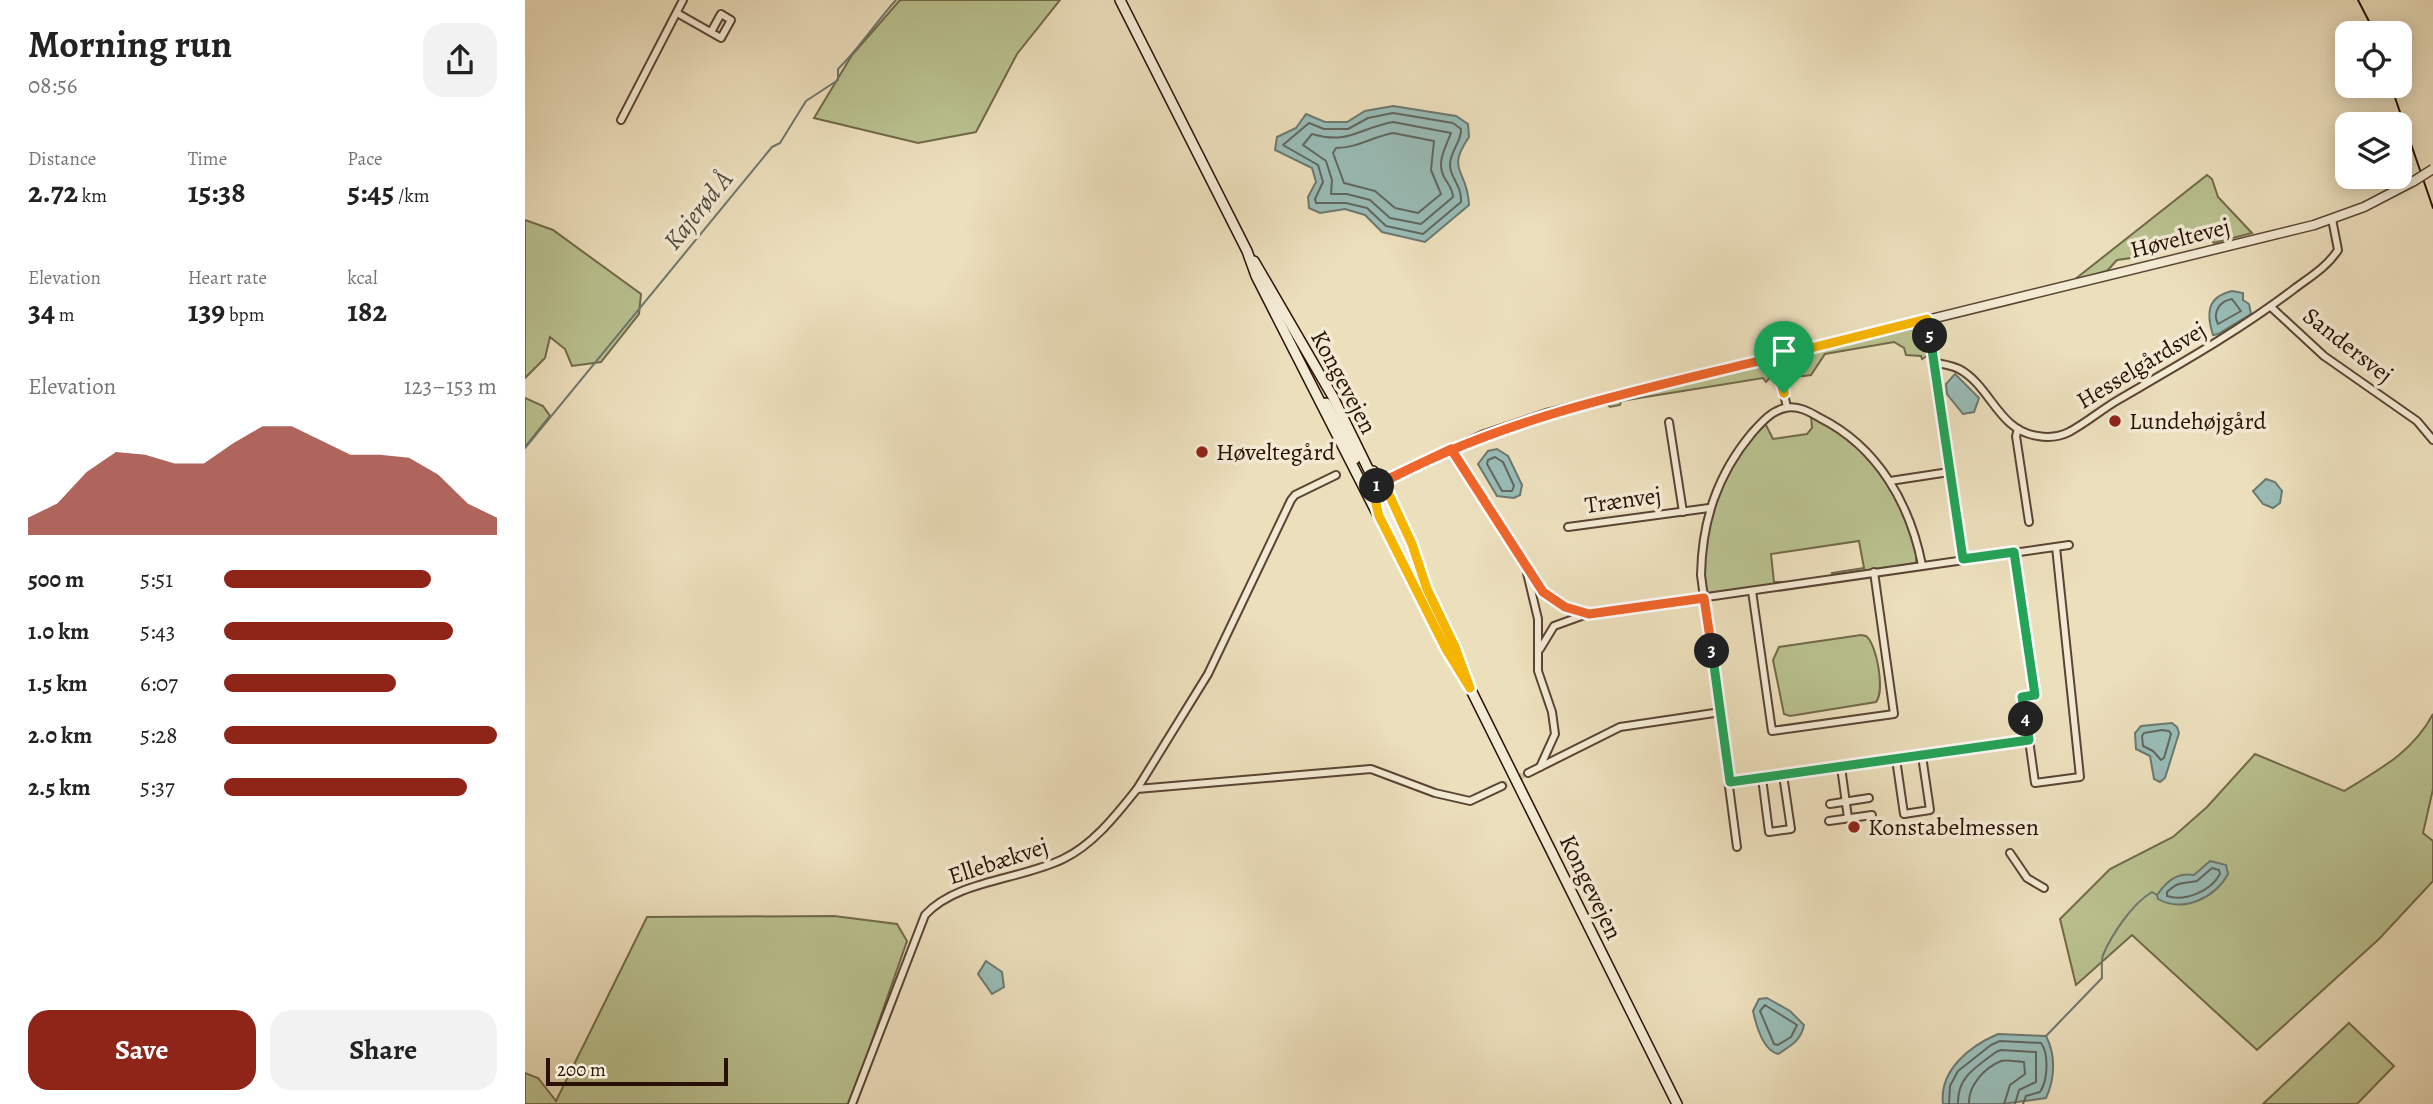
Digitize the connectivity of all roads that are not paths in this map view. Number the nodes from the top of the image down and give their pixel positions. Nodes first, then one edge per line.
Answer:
1 (683, 0) edge
2 (1120, 0) edge
3 (677, 13) junction
4 (711, 32) dead end
5 (621, 120) dead end
6 (2433, 169) edge
7 (2332, 219) junction
8 (1247, 251) junction
9 (2271, 307) junction
10 (1927, 319) junction
11 (1779, 356) junction
12 (1933, 362) junction
13 (1301, 365) junction
14 (1787, 407) junction
15 (1669, 422) dead end
16 (2018, 429) junction
17 (2433, 440) edge
18 (1451, 449) junction
19 (1364, 459) junction
20 (1949, 472) junction
21 (1336, 474) dead end
22 (1387, 480) junction
23 (1890, 481) junction
24 (1377, 485) junction
25 (1709, 508) junction
26 (1682, 512) junction
27 (1379, 516) junction
28 (2029, 522) dead end
29 (1568, 527) dead end
30 (2069, 545) dead end
31 (2056, 547) junction
32 (2014, 552) junction
33 (1963, 559) junction
34 (1922, 565) junction
35 (1525, 566) junction
36 (1874, 572) junction
37 (1427, 589) junction
38 (1752, 591) junction
39 (1704, 598) junction
40 (1589, 614) junction
41 (1538, 652) junction
42 (1470, 688) junction
43 (1721, 712) junction
44 (2029, 740) junction
45 (1923, 756) junction
46 (1896, 759) junction
47 (1540, 767) junction
48 (1840, 767) junction
49 (1528, 773) tunnel mouth
50 (1783, 775) junction
51 (1762, 778) junction
52 (1730, 782) junction
53 (1502, 786) tunnel mouth
54 (1137, 789) junction
55 (1869, 798) dead end
56 (1845, 802) junction
57 (1830, 804) dead end
58 (1872, 815) dead end
59 (1848, 818) junction
60 (1829, 821) dead end
61 (1737, 847) dead end
62 (2010, 853) dead end
63 (2044, 888) dead end
64 (852, 1104) edge
65 (1677, 1104) edge

1 - 3 street
2 - 8 main road, Kongevejen
3 - 4 street
3 - 5 street
6 - 7 street, Høveltevej, bridge
7 - 9 street, Hesselgårdsvej
7 - 10 street, Høveltevej
8 - 13 main road, Kongevejen
8 - 19 main road, Kongevejen
9 - 16 street, Hesselgårdsvej
9 - 17 street, Sandersvej
10 - 11 street, Høveltevej
10 - 12 street
11 - 14 street
11 - 18 street, Høveltevej
12 - 16 street, Hesselgårdsvej
12 - 20 street
13 - 24 main road
13 - 27 main road, Kongevejen
14 - 23 street
14 - 25 street
15 - 26 street, Trænvej
16 - 28 street
18 - 22 street, Høveltevej
18 - 35 street
19 - 22 main road
19 - 24 main road, Kongevejen
20 - 23 street
20 - 33 street
21 - 54 street, Ellebækvej
22 - 24 street, Høveltevej
22 - 37 main road
23 - 34 street
24 - 27 main road
24 - 37 main road, Kongevejen
25 - 26 street, Trænvej
25 - 39 street
26 - 29 street, Trænvej
27 - 42 main road, Kongevejen
30 - 31 street
31 - 32 street
31 - 44 street
32 - 33 street
32 - 44 street
33 - 34 street
34 - 36 street
35 - 40 street
35 - 41 street
36 - 38 street
36 - 38 street
37 - 42 main road, Kongevejen
38 - 39 street
39 - 40 street
39 - 43 street
40 - 41 street
41 - 47 street
42 - 65 main road, Kongevejen
43 - 47 street
43 - 52 street
44 - 45 street
45 - 46 street
45 - 46 street
46 - 48 street
47 - 49 street
48 - 50 street
48 - 56 street
50 - 51 street
50 - 51 street
51 - 52 street
52 - 61 street
53 - 54 street
54 - 64 street, Ellebækvej
55 - 56 street
56 - 57 street
56 - 59 street
58 - 59 street
59 - 60 street
62 - 63 street

